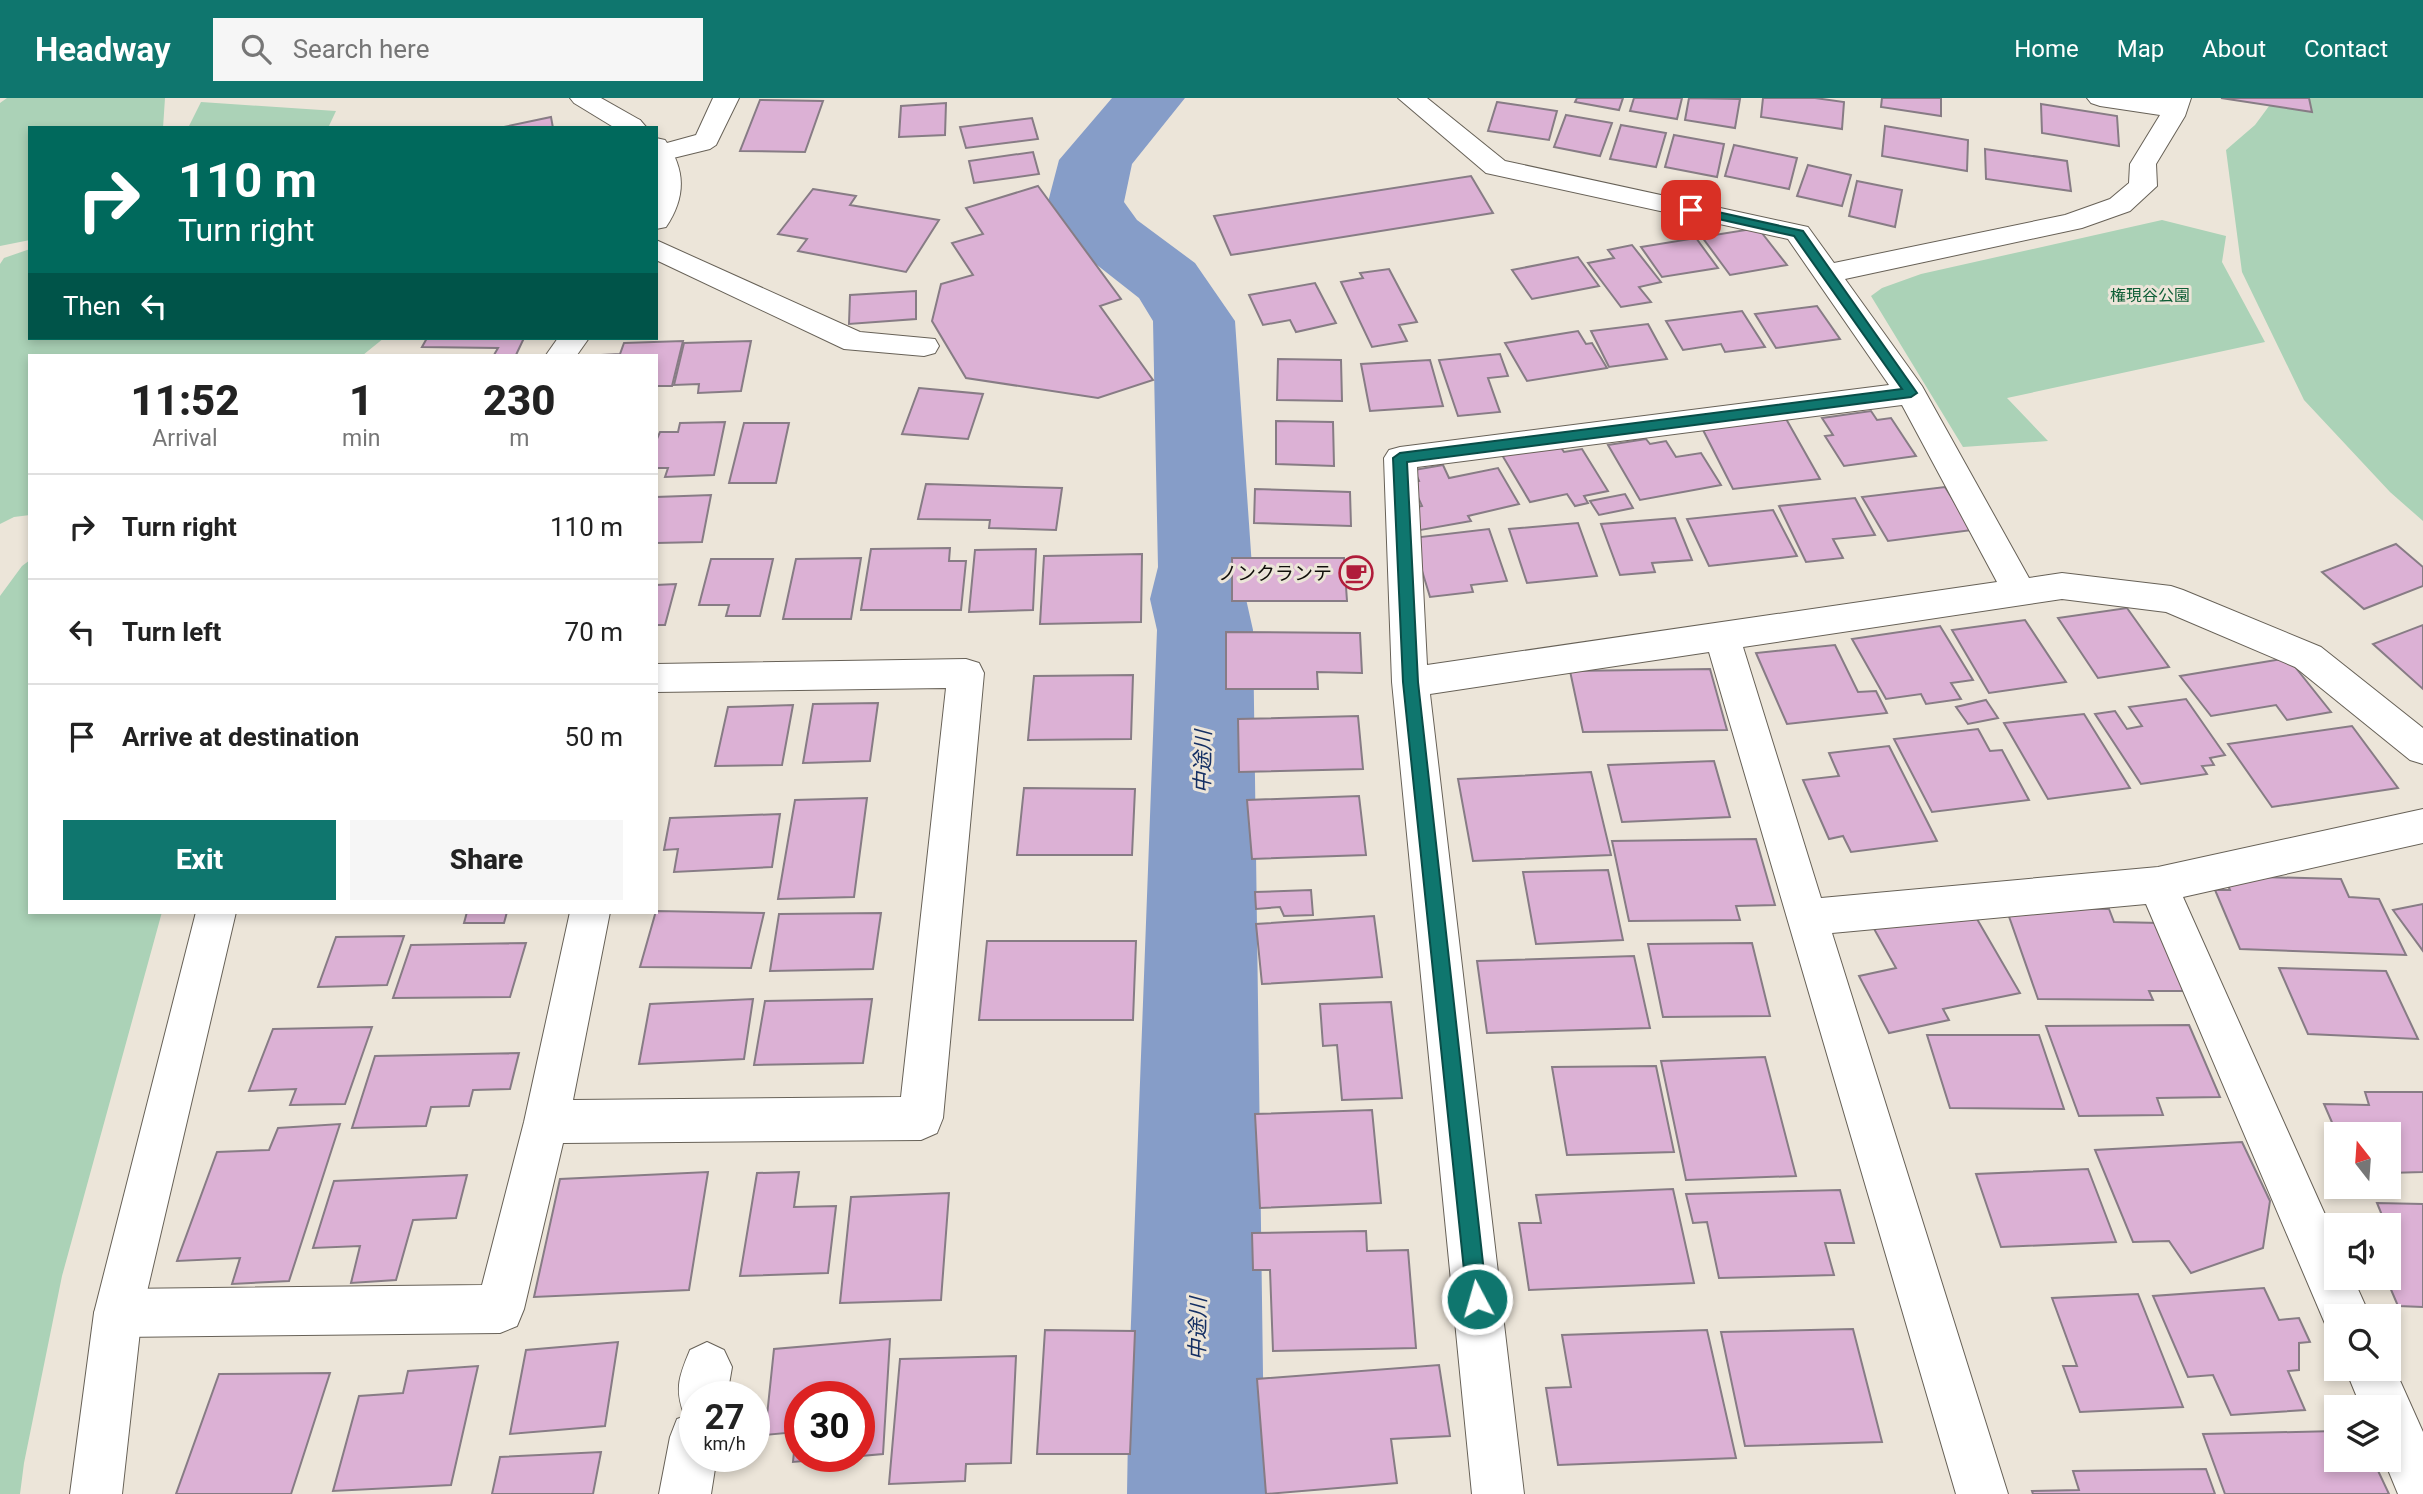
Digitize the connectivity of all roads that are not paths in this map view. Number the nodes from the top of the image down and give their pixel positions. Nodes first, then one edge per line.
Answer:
1 (583, 98) edge
2 (726, 98) edge
3 (1411, 98) edge
4 (2100, 98) edge
5 (2176, 103) edge
6 (631, 126) edge
7 (659, 149) edge
8 (658, 215) edge
9 (658, 250) edge
10 (1827, 274) junction
11 (573, 340) edge
12 (924, 346) dead end
13 (562, 354) edge
14 (1911, 393) junction
15 (2019, 592) junction
16 (1722, 636) junction
17 (658, 678) edge
18 (1410, 682) junction
19 (2423, 750) edge
20 (2423, 826) edge
21 (2158, 885) junction
22 (215, 914) edge
23 (590, 914) edge
24 (1806, 917) junction
25 (546, 1122) junction
26 (2341, 1304) edge
27 (118, 1313) junction
28 (2401, 1441) edge
29 (689, 1472) edge
30 (2423, 1491) edge
31 (96, 1494) edge
32 (685, 1494) edge
33 (1498, 1494) edge
34 (1982, 1494) edge

1 - 6 street
2 - 7 street
3 - 10 street
4 - 5 street
5 - 10 street
7 - 8 street
9 - 12 street
10 - 14 street
11 - 13 street
14 - 15 street
14 - 18 street
15 - 16 street
15 - 19 street
16 - 18 street
16 - 24 street
17 - 25 street
18 - 33 street
20 - 21 street
21 - 24 street
21 - 26 street
22 - 27 street
23 - 25 street
24 - 34 street
25 - 27 street
27 - 31 street
28 - 30 street
29 - 32 street

